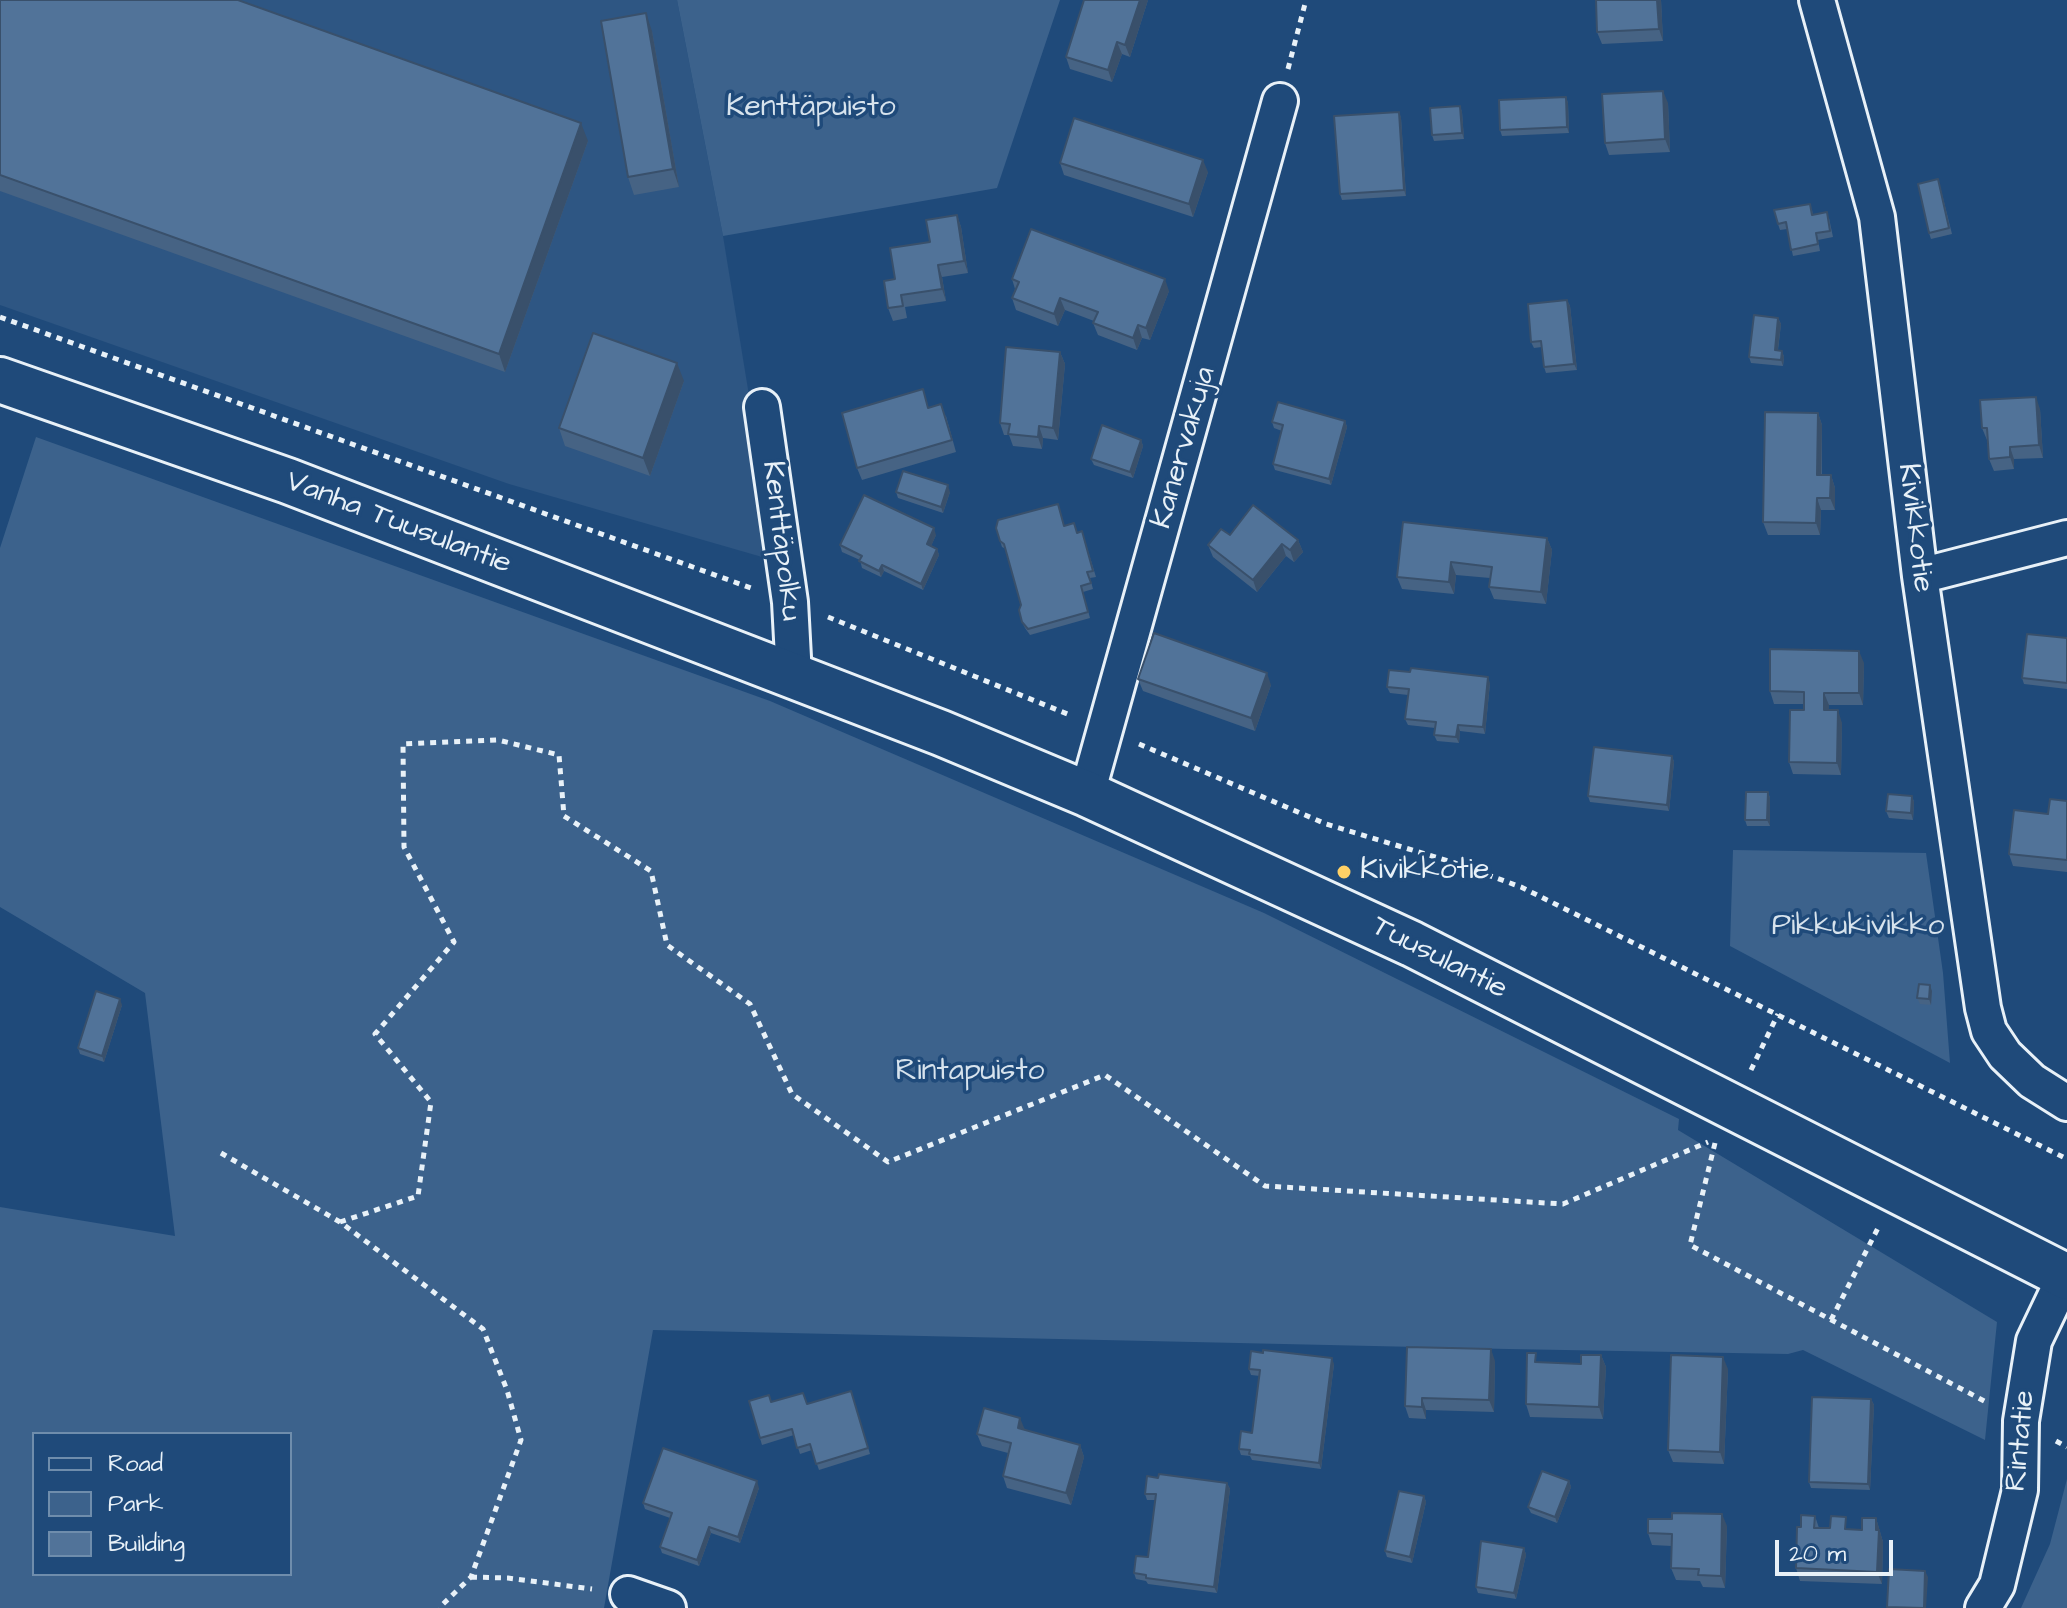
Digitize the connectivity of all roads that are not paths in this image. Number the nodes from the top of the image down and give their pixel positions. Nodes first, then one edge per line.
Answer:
1 (1817, 0) edge
2 (1280, 101) road end
3 (0, 380) edge
4 (762, 407) dead end
5 (2067, 538) edge
6 (1920, 576) junction
7 (794, 676) junction
8 (1087, 794) junction
9 (2067, 1103) edge
10 (2066, 1276) edge
11 (628, 1594) road end
12 (668, 1608) edge
13 (1983, 1608) edge

1 - 6 street, Kivikkotie
2 - 8 street, Kanervakuja
3 - 7 main road, Vanha Tuusulantie
4 - 7 street, Kenttäpolku
5 - 6 street
6 - 9 street, Kivikkotie
7 - 8 main road, Tuusulantie
8 - 10 main road, Tuusulantie
10 - 13 street, Rintatie
11 - 12 street

